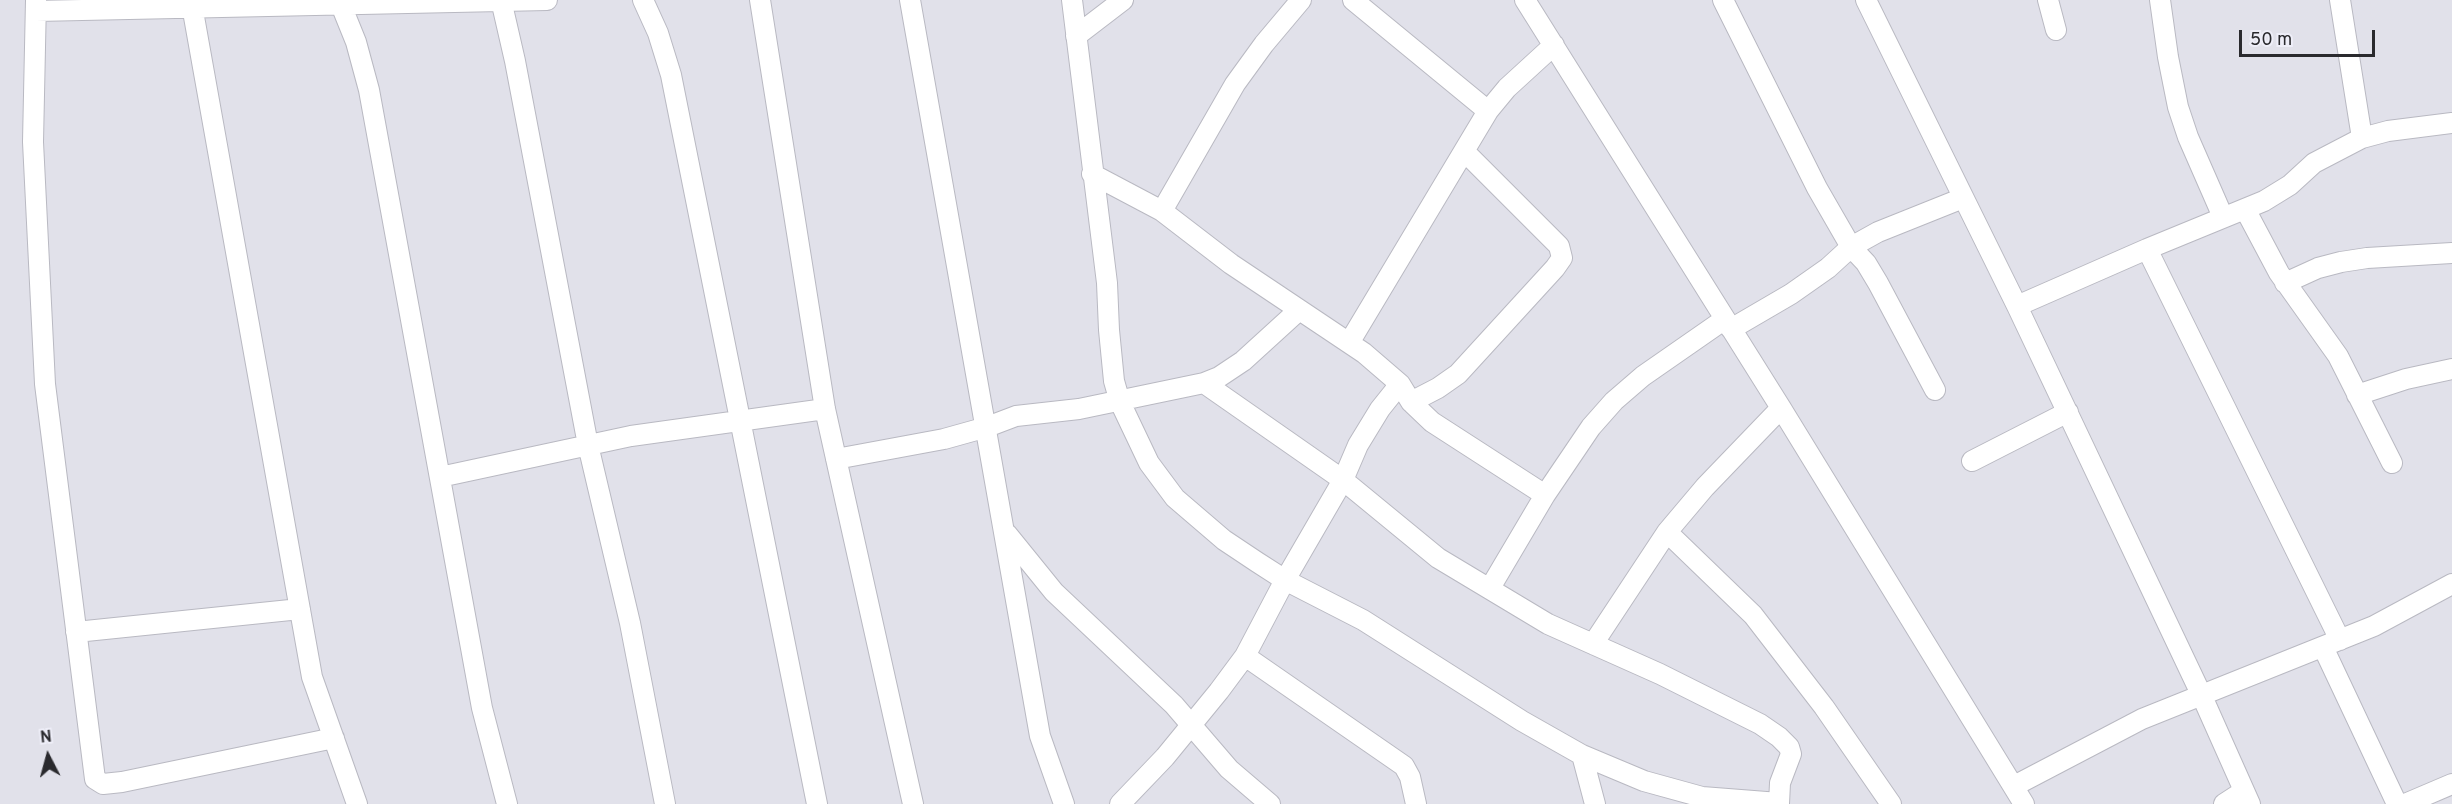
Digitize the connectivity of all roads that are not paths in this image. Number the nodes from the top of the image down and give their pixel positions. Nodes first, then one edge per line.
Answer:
1 (547, 0) edge
2 (643, 0) edge
3 (760, 0) edge
4 (910, 0) edge
5 (1072, 0) edge
6 (1123, 0) edge
7 (1301, 0) edge
8 (1353, 0) edge
9 (1525, 0) edge
10 (1724, 0) edge
11 (1866, 0) edge
12 (2048, 0) edge
13 (2160, 0) edge
14 (2340, 0) edge
15 (502, 1) edge
16 (340, 2) edge
17 (192, 4) edge
18 (36, 6) edge
19 (2056, 30) dead end
20 (1076, 36) junction
21 (1554, 45) junction
22 (1488, 111) junction
23 (2452, 123) edge
24 (2362, 138) junction
25 (1464, 151) junction
26 (1092, 174) junction
27 (1963, 198) junction
28 (2245, 209) junction
29 (1162, 211) junction
30 (2223, 217) junction
31 (1851, 248) junction
32 (2147, 249) junction
33 (2452, 253) edge
34 (2285, 283) junction
35 (2017, 306) junction
36 (1299, 310) junction
37 (1728, 324) junction
38 (1349, 343) junction
39 (2452, 369) edge
40 (1204, 383) junction
41 (1400, 384) junction
42 (1935, 390) dead end
43 (2357, 395) junction
44 (1120, 402) junction
45 (1411, 402) junction
46 (1781, 408) junction
47 (825, 409) junction
48 (2068, 412) junction
49 (741, 421) junction
50 (987, 427) junction
51 (588, 445) junction
52 (836, 459) junction
53 (1972, 461) dead end
54 (2392, 463) dead end
55 (440, 477) junction
56 (1343, 480) junction
57 (1545, 495) junction
58 (1005, 532) junction
59 (1667, 532) junction
60 (1285, 580) junction
61 (2452, 584) edge
62 (1490, 588) junction
63 (300, 609) junction
64 (76, 632) junction
65 (2332, 643) junction
66 (1593, 644) junction
67 (1245, 656) junction
68 (2201, 694) junction
69 (1192, 725) junction
70 (334, 738) junction
71 (1582, 755) junction
72 (2452, 784) edge
73 (2014, 786) junction
74 (2247, 798) edge
75 (2436, 798) edge
76 (357, 804) edge
77 (507, 804) edge
78 (665, 804) edge
79 (817, 804) edge
80 (913, 804) edge
81 (1064, 804) edge
82 (1120, 804) edge
83 (1270, 804) edge
84 (1416, 804) edge
85 (1595, 804) edge
86 (1779, 804) edge
87 (1891, 804) edge
88 (2024, 804) edge
89 (2224, 804) edge
90 (2397, 804) edge
91 (2405, 804) edge

1 - 15 street
2 - 49 street
3 - 47 street
4 - 50 street
5 - 20 street
6 - 20 street
7 - 29 street
8 - 22 street
9 - 21 street
10 - 31 street
11 - 27 street
12 - 19 street
13 - 30 street
14 - 24 street
15 - 16 street
15 - 51 street
16 - 17 street
16 - 55 street
17 - 18 street
17 - 63 street
18 - 64 street
20 - 26 street
21 - 22 street
21 - 37 street
22 - 25 street
23 - 24 street
24 - 28 street
25 - 38 street
25 - 45 street
26 - 29 street
26 - 44 street
27 - 31 street
27 - 35 street
28 - 30 street
28 - 34 street
29 - 36 street
30 - 32 street
31 - 37 street
31 - 42 street
32 - 35 street
32 - 65 street
33 - 34 street
34 - 43 street
35 - 48 street
36 - 38 street
36 - 40 street
37 - 46 street
37 - 57 street
38 - 41 street
39 - 43 street
40 - 44 street
40 - 56 street
41 - 45 street
41 - 56 street
43 - 54 street
44 - 50 street
44 - 60 street
45 - 57 street
46 - 59 street
46 - 73 street
47 - 49 street
47 - 52 street
48 - 53 street
48 - 68 street
49 - 51 street
49 - 79 street
50 - 52 street
50 - 58 street
51 - 55 street
51 - 78 street
52 - 80 street
55 - 77 street
56 - 60 street
56 - 62 street
57 - 62 street
58 - 69 street
58 - 81 street
59 - 66 street
59 - 87 street
60 - 67 street
60 - 71 street
61 - 65 street
62 - 66 street
63 - 64 street
63 - 70 street
64 - 70 street
65 - 68 street
65 - 90 street
66 - 86 street
67 - 69 street
67 - 84 street
68 - 73 street
68 - 74 street
69 - 82 street
69 - 83 street
70 - 76 street
71 - 85 street
71 - 86 street
72 - 75 street
73 - 88 street
74 - 89 street
75 - 91 street

